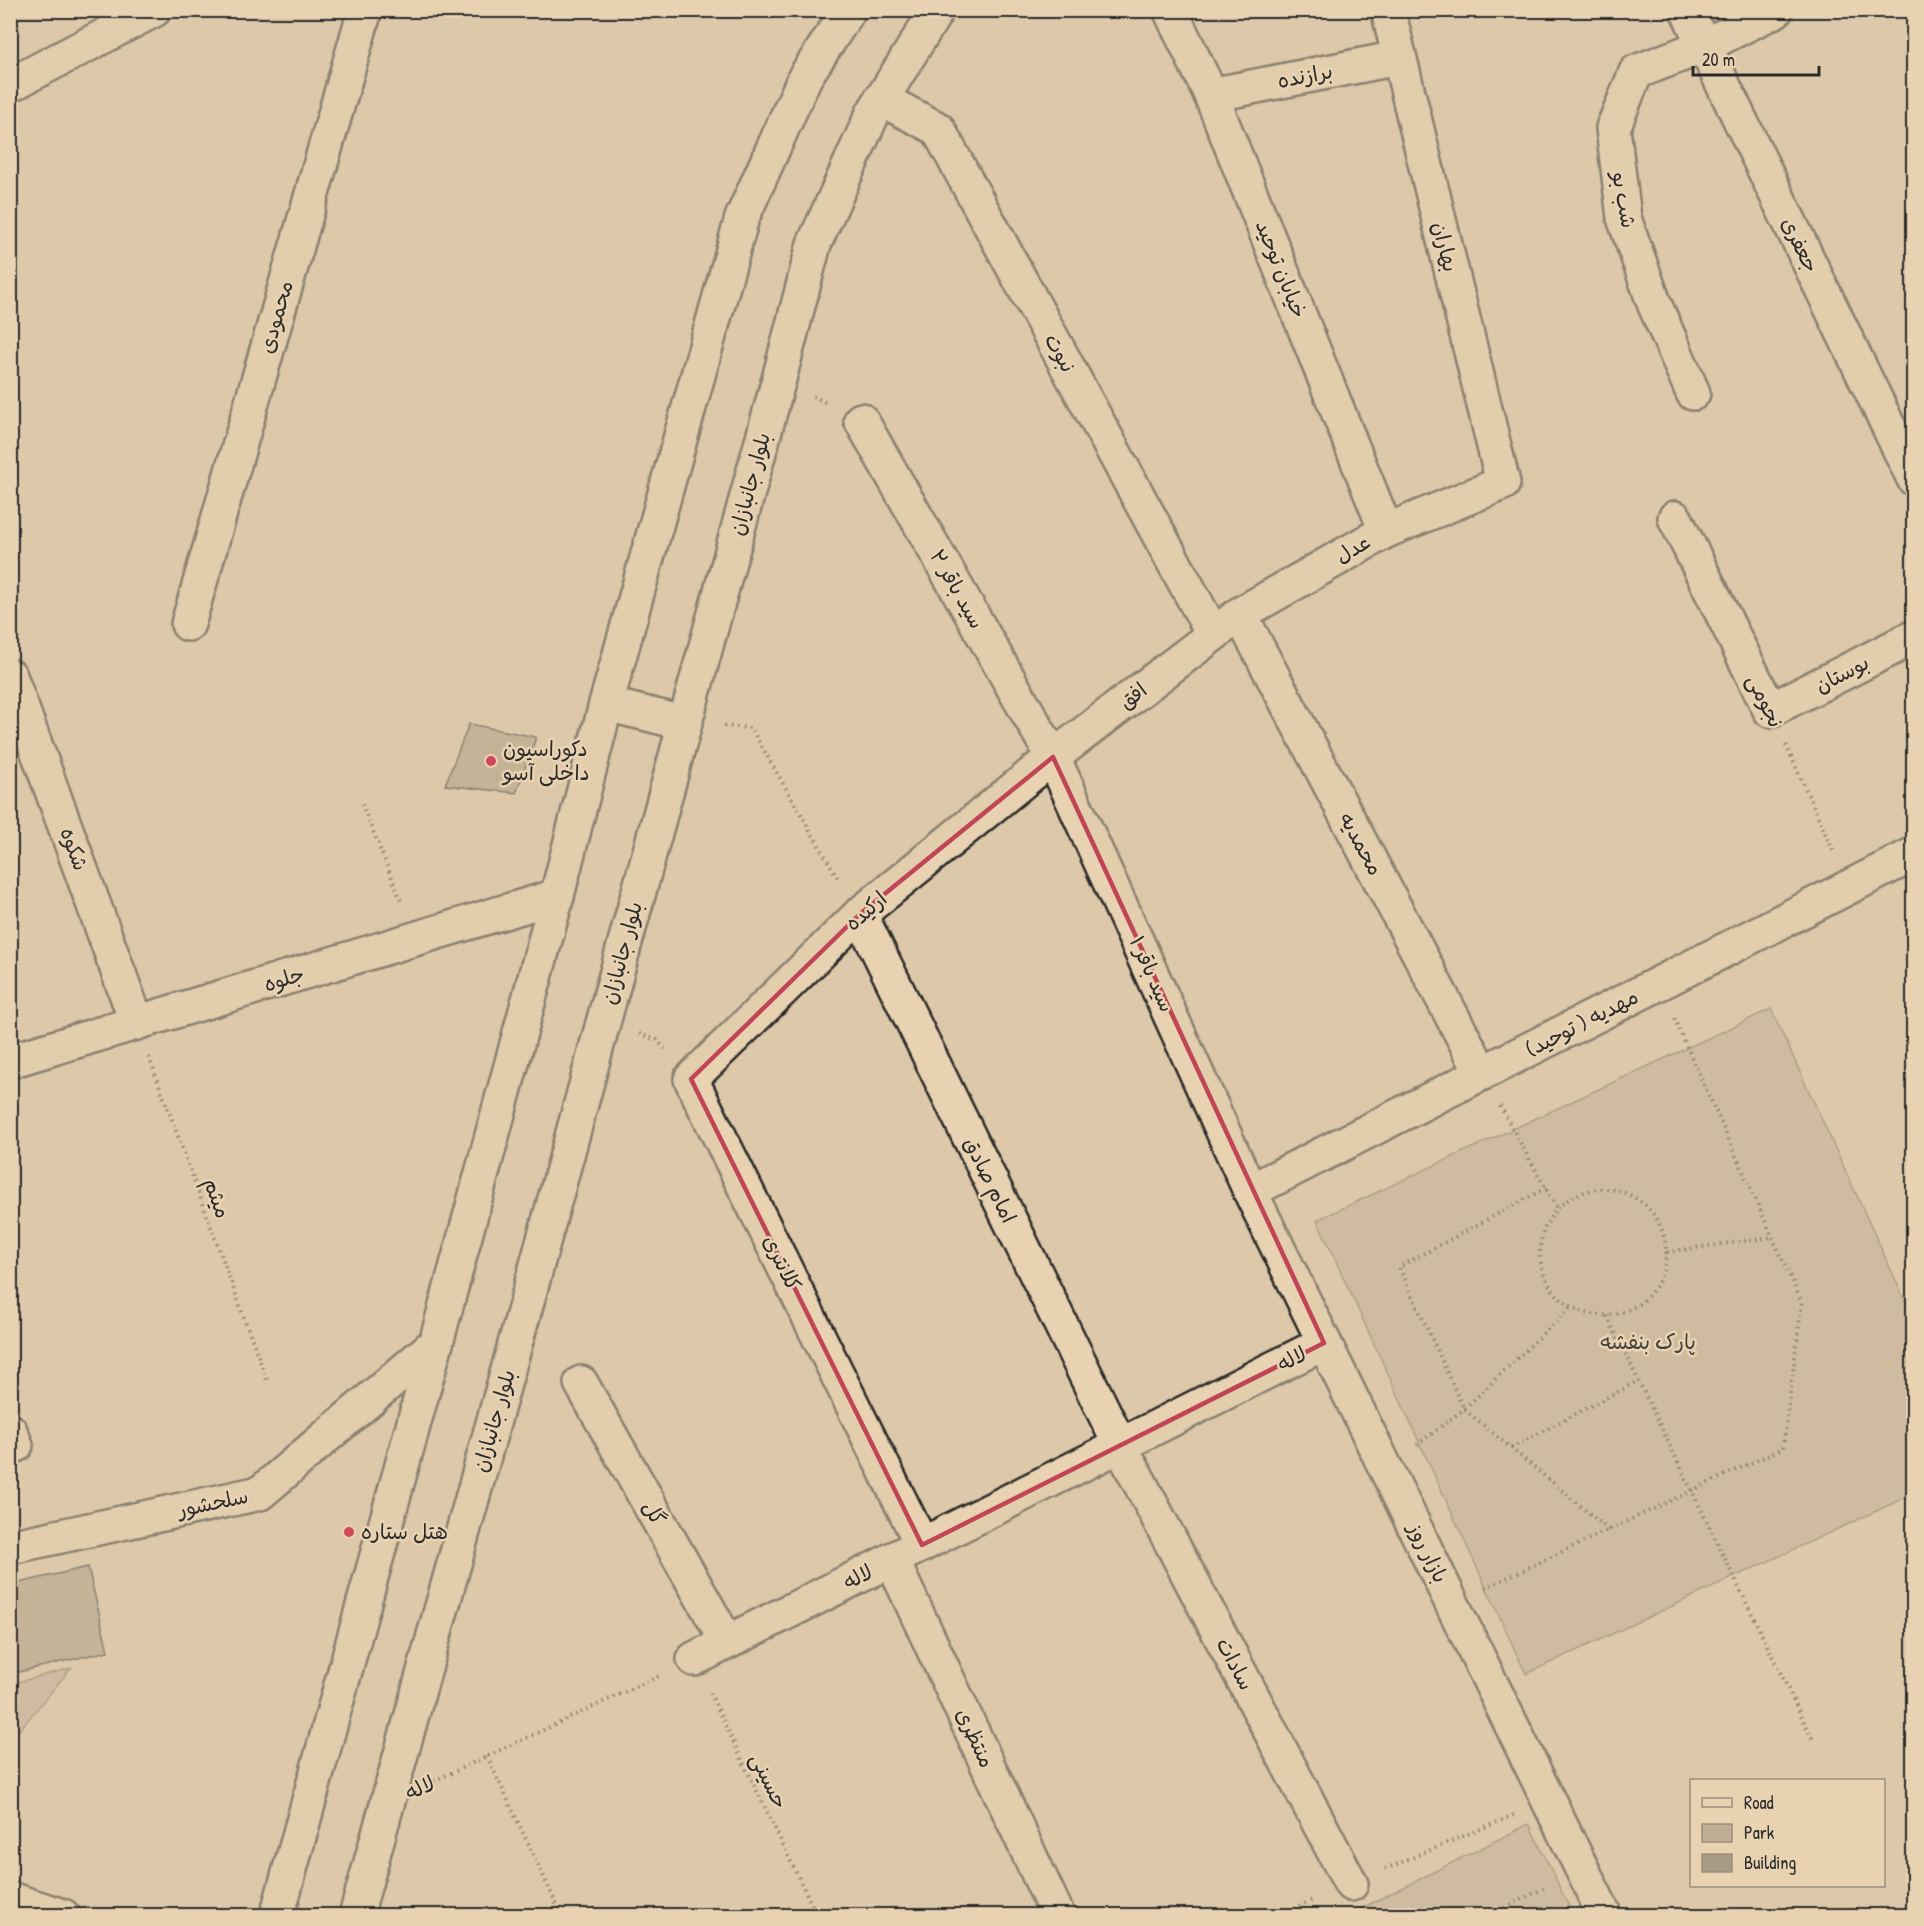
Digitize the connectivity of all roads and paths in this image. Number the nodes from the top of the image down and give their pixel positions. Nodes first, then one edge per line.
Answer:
1 (154, 10) edge
2 (365, 10) edge
3 (849, 10) edge
4 (937, 10) edge
5 (1170, 10) edge
6 (1388, 10) edge
7 (1687, 10) edge
8 (1776, 10) edge
9 (1704, 46) junction
10 (1398, 58) junction
11 (10, 85) edge
12 (1211, 95) junction
13 (881, 99) junction
14 (779, 379) junction
15 (1693, 393) dead end
16 (861, 420) joint
17 (1914, 479) edge
18 (1503, 483) joint
19 (1675, 518) dead end
20 (1386, 531) junction
21 (1240, 614) junction
22 (188, 624) dead end
23 (1213, 634) junction
24 (1914, 637) edge
25 (10, 676) edge
26 (606, 704) junction
27 (1770, 710) junction
28 (684, 723) junction
29 (1053, 757) junction
30 (362, 804) dead end
31 (1914, 854) edge
32 (1849, 887) junction
33 (557, 896) junction
34 (860, 914) junction
35 (417, 939) junction
36 (1658, 984) junction
37 (603, 1021) junction
38 (137, 1023) junction
39 (10, 1061) edge
40 (1482, 1073) junction
41 (692, 1079) junction
42 (1546, 1188) junction
43 (1250, 1191) junction
44 (1556, 1207) junction
45 (1772, 1237) junction
46 (1667, 1252) junction
47 (1570, 1307) junction
48 (1607, 1316) junction
49 (436, 1343) junction
50 (1324, 1343) junction
51 (1638, 1381) junction
52 (268, 1383) dead end
53 (581, 1383) dead end
54 (1464, 1409) junction
55 (1120, 1445) junction
56 (1511, 1448) junction
57 (1386, 1469) junction
58 (1692, 1491) junction
59 (1609, 1530) junction
60 (922, 1545) junction
61 (10, 1547) edge
62 (892, 1560) junction
63 (1452, 1604) junction
64 (727, 1642) junction
65 (694, 1659) junction
66 (1814, 1740) dead end
67 (487, 1756) junction
68 (1549, 1800) junction
69 (387, 1803) junction
70 (1582, 1869) junction
71 (1351, 1884) joint
72 (10, 1899) edge
73 (63, 1916) edge
74 (276, 1916) edge
75 (356, 1916) edge
76 (562, 1916) edge
77 (817, 1916) edge
78 (1058, 1916) edge
79 (1490, 1916) edge
80 (1605, 1916) edge

1 - 11 street
2 - 22 street, محمودی
3 - 26 street
4 - 13 street, بلوار جانبازان
5 - 12 street, خیابان توحید
6 - 10 street, بهاران
7 - 9 street, جعفری
8 - 9 street, شب بو
9 - 15 street, شب بو
9 - 17 street, جعفری
10 - 12 street, برازنده
10 - 18 street, بهاران
12 - 20 street, خیابان توحید
13 - 14 street, بلوار جانبازان
13 - 23 street, نبوت
14 - 16 path
14 - 28 street, بلوار جانبازان
16 - 29 street, سید باقر ۲
18 - 20 street, عدل
19 - 27 street, نجومی
20 - 21 street, عدل
21 - 23 street, عدل
21 - 40 street, محمدیه
23 - 29 street, افق
24 - 27 street, بوستان
25 - 38 street, شکوه
26 - 28 street
26 - 33 street
27 - 32 path, نجومی
28 - 34 path
28 - 37 street, بلوار جانبازان
29 - 34 street, ارکیده
29 - 43 street, سید باقر ۱
30 - 35 path
31 - 32 street, مهدیه ( توحید)
32 - 36 street, مهدیه ( توحید)
33 - 35 street, جلوه
33 - 49 street
34 - 41 street, ارکیده
34 - 55 street, امام صادق
35 - 38 street, جلوه
36 - 40 street, مهدیه ( توحید)
36 - 45 path
37 - 41 path
37 - 69 street, بلوار جانبازان
38 - 39 street, جلوه
38 - 52 path, میثم
40 - 42 path
40 - 43 street, مهدیه ( توحید)
41 - 60 street, کلانتری
42 - 44 path
42 - 54 path
43 - 50 street, بازار روز
44 - 46 path
44 - 47 path
45 - 46 path
45 - 58 path
46 - 48 path
47 - 48 path
47 - 54 path
48 - 51 path
49 - 61 street, سلحشور
49 - 74 street
50 - 55 street, لاله
50 - 57 street, بازار روز
51 - 56 path
51 - 58 path
53 - 64 street, گل
54 - 56 path
54 - 57 path
55 - 60 street, لاله
55 - 71 street, سادات
56 - 59 path
57 - 63 street, بازار روز
58 - 59 path
58 - 66 path
59 - 63 path
60 - 62 street, لاله
62 - 64 street, لاله
62 - 78 street, منتظری
63 - 68 street, بازار روز
64 - 65 street, لاله
65 - 67 path, لاله
65 - 77 path, حسینی
67 - 69 path, لاله
67 - 76 path
68 - 70 street, بازار روز
68 - 71 path
69 - 75 street, بلوار جانبازان
70 - 79 path
70 - 80 street, بازار روز
72 - 73 street

